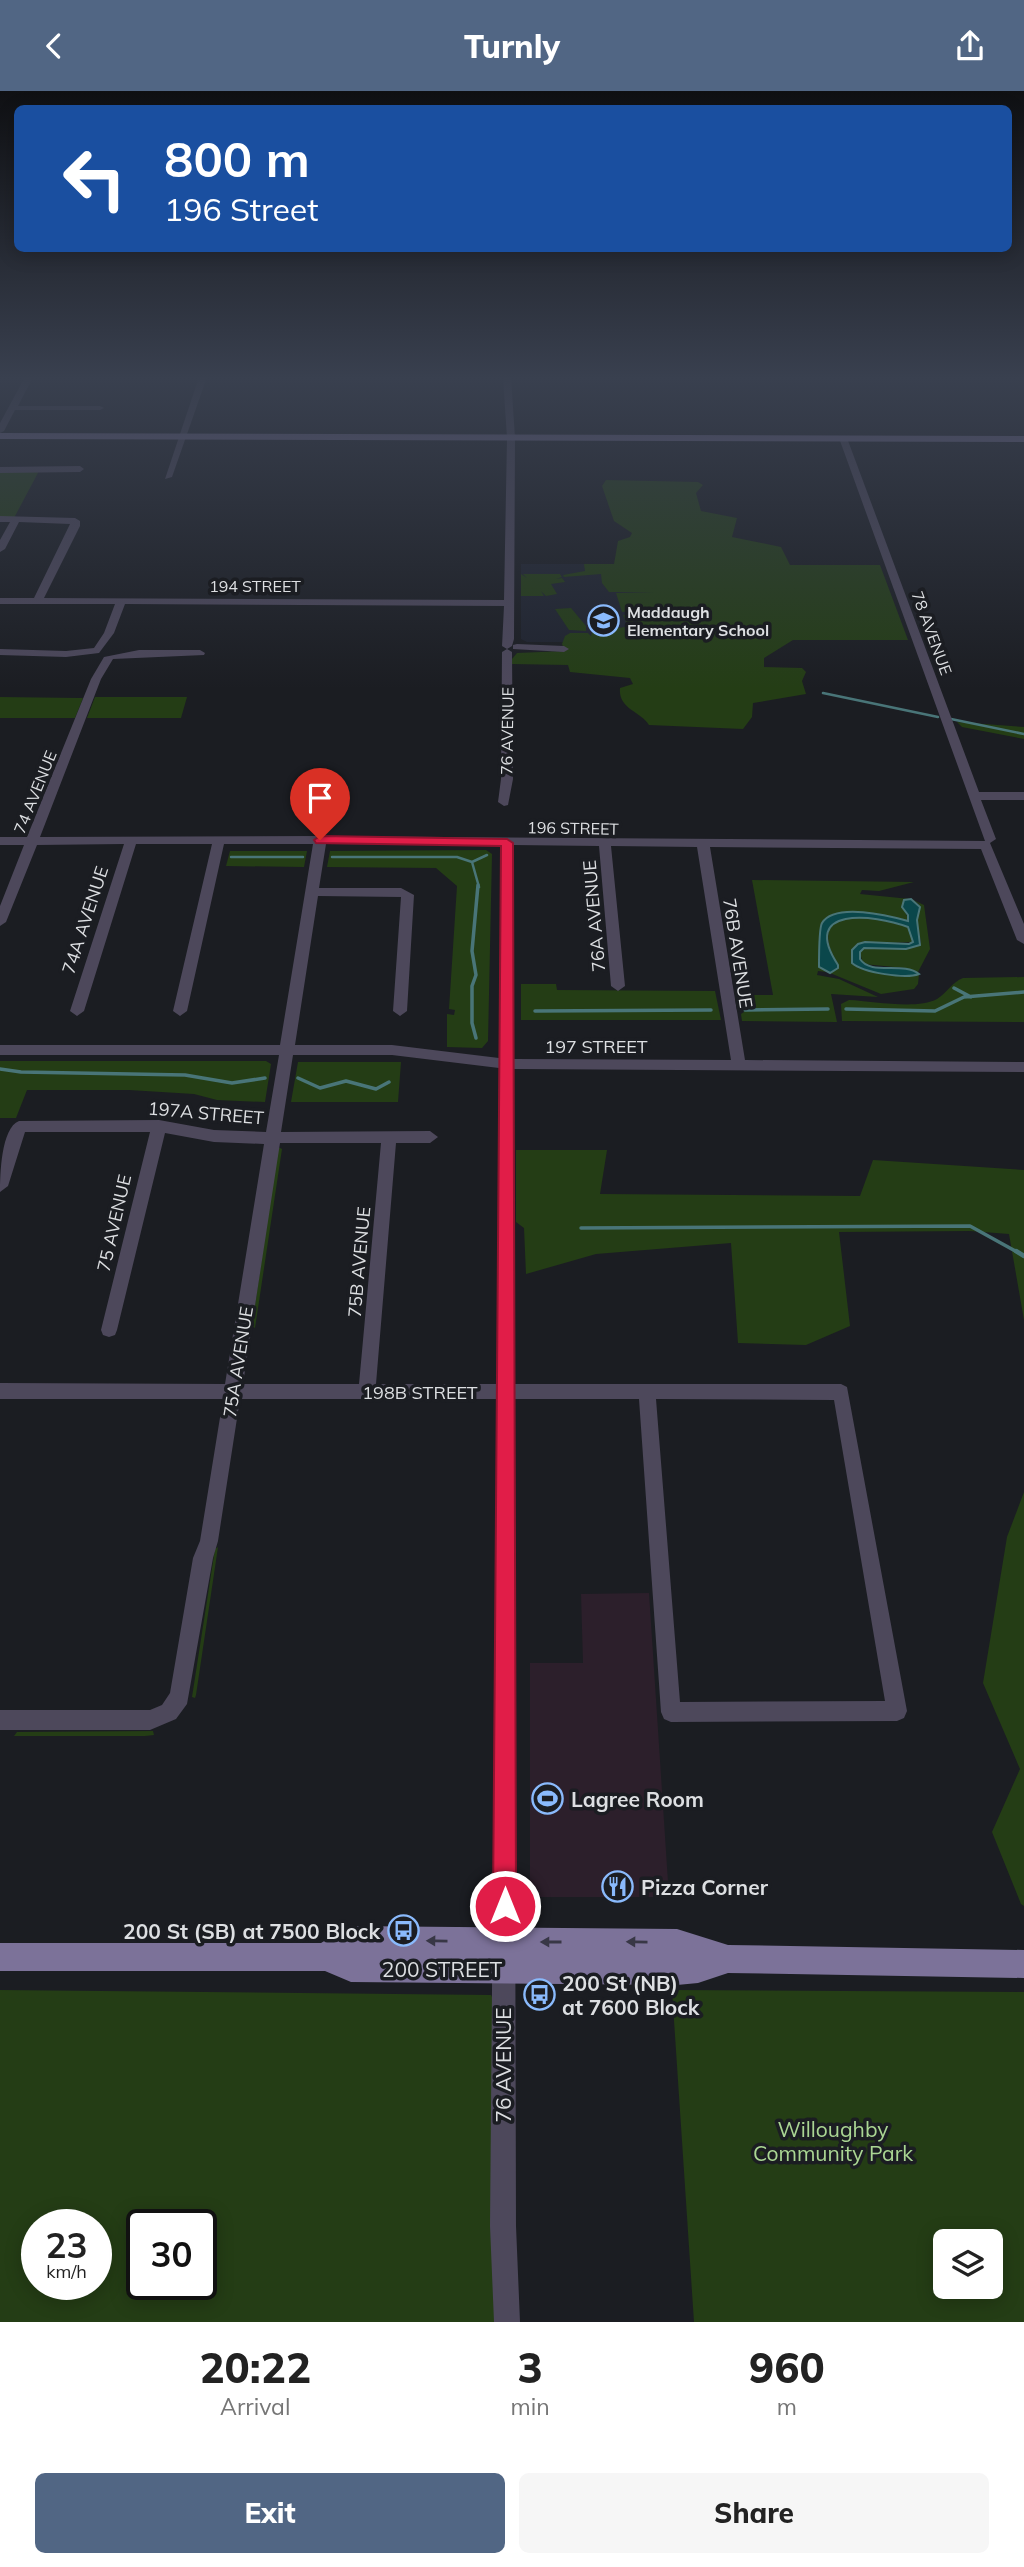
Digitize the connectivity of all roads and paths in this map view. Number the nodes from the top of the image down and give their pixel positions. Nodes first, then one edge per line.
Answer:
1 (511, 481) edge
2 (858, 481) edge
3 (0, 519) edge
4 (16, 519) junction
5 (0, 549) edge
6 (0, 601) edge
7 (38, 601) junction
8 (121, 601) junction
9 (510, 603) junction
10 (511, 649) junction
11 (564, 649) dead end
12 (0, 652) edge
13 (200, 653) dead end
14 (104, 654) junction
15 (974, 796) junction
16 (1024, 796) edge
17 (504, 802) dead end
18 (131, 840) junction
19 (219, 840) junction
20 (320, 840) junction
21 (32, 841) junction
22 (0, 842) edge
23 (988, 842) junction
24 (507, 843) junction
25 (605, 844) junction
26 (703, 844) junction
27 (17, 878) junction
28 (0, 879) edge
29 (310, 893) junction
30 (0, 922) edge
31 (1024, 940) edge
32 (618, 986) dead end
33 (77, 1011) dead end
34 (180, 1011) dead end
35 (400, 1011) dead end
36 (0, 1050) edge
37 (286, 1051) junction
38 (505, 1064) junction
39 (739, 1066) junction
40 (1024, 1067) edge
41 (159, 1126) junction
42 (389, 1137) junction
43 (430, 1137) dead end
44 (272, 1138) junction
45 (0, 1186) edge
46 (109, 1330) dead end
47 (0, 1391) edge
48 (367, 1391) junction
49 (647, 1391) junction
50 (230, 1392) junction
51 (504, 1392) junction
52 (0, 1720) edge
53 (504, 1956) junction
54 (0, 1957) edge
55 (728, 1959) joint
56 (1024, 1964) edge
57 (507, 2322) edge

1 - 9 street, 76 AVENUE
2 - 15 street, 78 AVENUE
3 - 4 street
4 - 5 street
4 - 7 street
6 - 7 street, 194 STREET
7 - 8 street, 194 STREET
8 - 9 street, 194 STREET
8 - 14 street, 74 AVENUE
9 - 10 street, 76 AVENUE
10 - 11 street
10 - 17 street, 76 AVENUE
12 - 14 street
13 - 14 street
14 - 21 street, 74 AVENUE
15 - 16 street
15 - 23 street, 78 AVENUE
18 - 19 street, 196 STREET
18 - 21 street, 196 STREET
18 - 33 street, 74A AVENUE
19 - 20 street, 196 STREET
19 - 34 street
20 - 24 street, 196 STREET
20 - 29 street, 75A AVENUE
21 - 22 street, 196 STREET
21 - 27 street, 74 AVENUE
23 - 26 street, 196 STREET
23 - 31 street, 78 AVENUE
24 - 25 street, 196 STREET
24 - 38 street, 76 AVENUE
25 - 26 street, 196 STREET
25 - 32 street, 76A AVENUE
26 - 39 street, 76B AVENUE
27 - 28 street
27 - 30 street, 74 AVENUE
29 - 35 street
29 - 37 street, 75A AVENUE
36 - 37 street, 197 STREET
37 - 38 street, 197 STREET
37 - 44 street, 75A AVENUE
38 - 39 street, 197 STREET
38 - 51 street, 76 AVENUE
39 - 40 street, 197 STREET
41 - 44 street, 197A STREET
41 - 45 street, 197A STREET
41 - 46 street, 75 AVENUE
42 - 43 street, 197A STREET
42 - 44 street, 197A STREET
42 - 48 street, 75B AVENUE
44 - 50 street, 75A AVENUE
47 - 50 street, 198B STREET
48 - 50 street, 198B STREET
48 - 51 street, 198B STREET
49 - 49 street, 198B STREET
49 - 51 street, 198B STREET
50 - 52 street, 75A AVENUE
51 - 53 street, 76 AVENUE
53 - 54 main road, 200 STREET
53 - 55 main road, 200 STREET
53 - 57 street, 76 AVENUE
55 - 56 main road, 200 STREET

